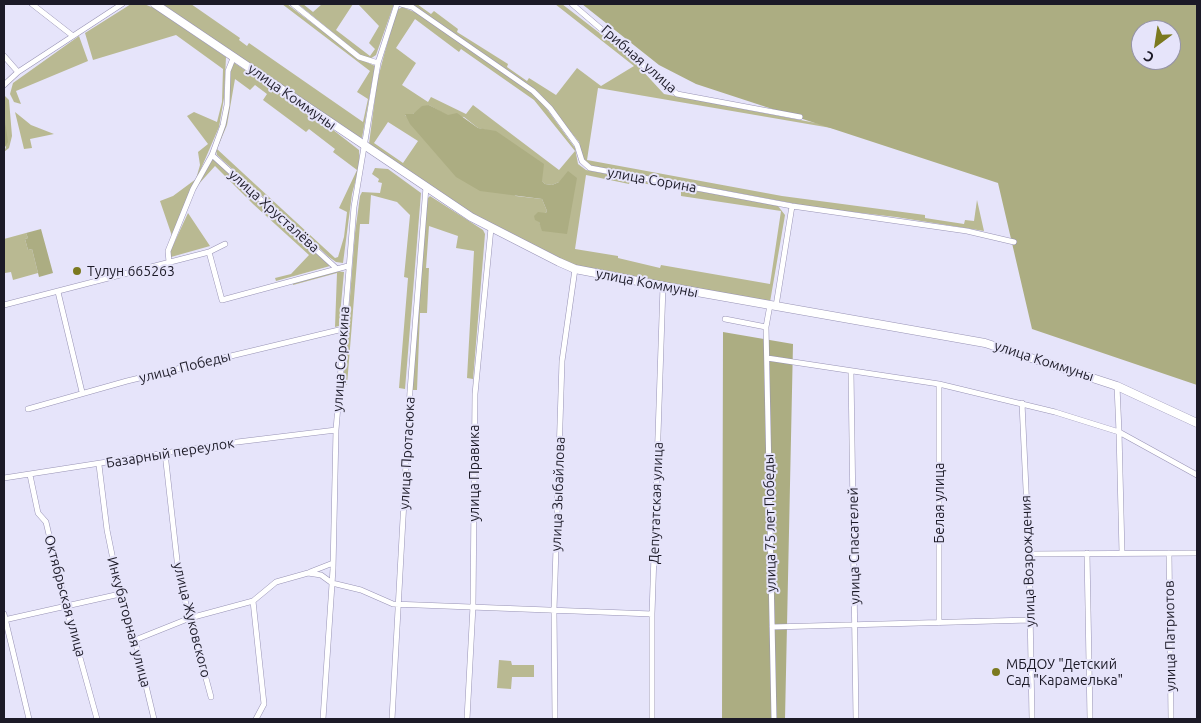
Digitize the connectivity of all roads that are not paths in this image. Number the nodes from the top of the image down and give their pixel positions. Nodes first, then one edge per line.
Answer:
1 (32, 4) edge
2 (122, 4) edge
3 (155, 4) edge
4 (293, 4) edge
5 (399, 4) edge
6 (572, 4) edge
7 (73, 36) junction
8 (4, 56) edge
9 (234, 56) junction
10 (378, 63) junction
11 (18, 72) junction
12 (4, 85) edge
13 (800, 117) dead end
14 (365, 147) junction
15 (212, 155) junction
16 (426, 187) junction
17 (792, 206) junction
18 (490, 228) junction
19 (1014, 242) dead end
20 (225, 244) dead end
21 (209, 252) junction
22 (169, 262) junction
23 (348, 266) junction
24 (336, 268) junction
25 (575, 269) junction
26 (663, 286) junction
27 (58, 292) junction
28 (4, 305) edge
29 (773, 306) junction
30 (725, 319) dead end
31 (766, 327) junction
32 (343, 329) junction
33 (767, 358) junction
34 (851, 372) junction
35 (939, 384) junction
36 (1117, 386) junction
37 (82, 392) junction
38 (1022, 403) junction
39 (28, 409) dead end
40 (1197, 423) edge
41 (336, 430) junction
42 (1119, 432) junction
43 (164, 453) junction
44 (99, 465) junction
45 (30, 475) junction
46 (1197, 476) edge
47 (4, 478) edge
48 (1087, 553) junction
49 (1122, 553) junction
50 (1168, 553) junction
51 (1197, 553) edge
52 (1029, 554) junction
53 (333, 563) junction
54 (308, 573) junction
55 (332, 583) junction
56 (120, 594) junction
57 (253, 601) junction
58 (400, 604) junction
59 (473, 606) junction
60 (66, 607) junction
61 (554, 610) junction
62 (652, 614) junction
63 (4, 618) edge
64 (190, 618) junction
65 (1030, 620) junction
66 (939, 623) junction
67 (855, 625) junction
68 (772, 627) junction
69 (135, 640) junction
70 (211, 697) dead end
71 (29, 719) edge
72 (98, 719) edge
73 (154, 719) edge
74 (256, 719) edge
75 (323, 719) edge
76 (392, 719) edge
77 (467, 719) edge
78 (555, 719) edge
79 (652, 719) edge
80 (774, 719) edge
81 (856, 719) edge
82 (1032, 719) edge
83 (1090, 719) edge
84 (1171, 719) edge

1 - 7 street
2 - 7 street
3 - 9 street, улица Коммуны
4 - 10 street
5 - 10 street, улица Сорокина
5 - 17 street, улица Сорина
6 - 13 street, Грибная улица
7 - 11 street
8 - 11 street
9 - 14 street, улица Коммуны
9 - 15 street
10 - 14 street, улица Сорокина
11 - 12 street
14 - 16 street, улица Коммуны
14 - 23 street, улица Сорокина
15 - 22 street
15 - 24 street, улица Хрусталёва
16 - 18 street, улица Коммуны
16 - 58 street, улица Протасюка
17 - 19 street, улица Сорина
17 - 29 street, улица 75 лет Победы
18 - 25 street, улица Коммуны
18 - 59 street, улица Правика
20 - 21 street
21 - 22 street
21 - 24 street
22 - 27 street
23 - 24 street
23 - 32 street, улица Сорокина
25 - 26 street, улица Коммуны
25 - 61 street, улица Зыбайлова
26 - 29 street, улица Коммуны
26 - 62 street, Депутатская улица
27 - 28 street
27 - 37 street
29 - 31 street, улица 75 лет Победы
29 - 36 street, улица Коммуны
30 - 31 street
31 - 33 street, улица 75 лет Победы
32 - 37 street, улица Победы
32 - 41 street, улица Сорокина
33 - 34 street
33 - 68 street, улица 75 лет Победы
34 - 35 street
34 - 67 street, улица Спасателей
35 - 38 street
35 - 66 street, Белая улица
36 - 40 street, улица Коммуны
36 - 42 street
37 - 39 street, улица Победы
38 - 42 street
38 - 52 street, улица Возрождения
41 - 43 street, Базарный переулок
41 - 53 street, улица Сорокина
42 - 46 street
42 - 49 street
43 - 44 street, Базарный переулок
43 - 64 street, улица Жуковского
44 - 45 street, Базарный переулок
44 - 56 street, Инкубаторная улица
45 - 47 street, Базарный переулок
45 - 60 street, Октябрьская улица
48 - 49 street
48 - 52 street
48 - 83 street
49 - 50 street
50 - 51 street
50 - 84 street, улица Патриотов
52 - 65 street, улица Возрождения
53 - 54 street
53 - 55 street, улица Сорокина
54 - 55 street
54 - 57 street
55 - 58 street
55 - 75 street, улица Сорокина
56 - 60 street
56 - 69 street, Инкубаторная улица
57 - 64 street
57 - 74 street
58 - 59 street
58 - 76 street, улица Протасюка
59 - 61 street
59 - 77 street, улица Правика
60 - 63 street
60 - 72 street, Октябрьская улица
61 - 62 street
61 - 78 street, улица Зыбайлова
62 - 79 street, Депутатская улица
63 - 71 street
64 - 69 street
64 - 70 street, улица Жуковского
65 - 66 street
65 - 82 street, улица Возрождения
66 - 67 street
67 - 68 street
67 - 81 street, улица Спасателей
68 - 80 street, улица 75 лет Победы
69 - 73 street, Инкубаторная улица

